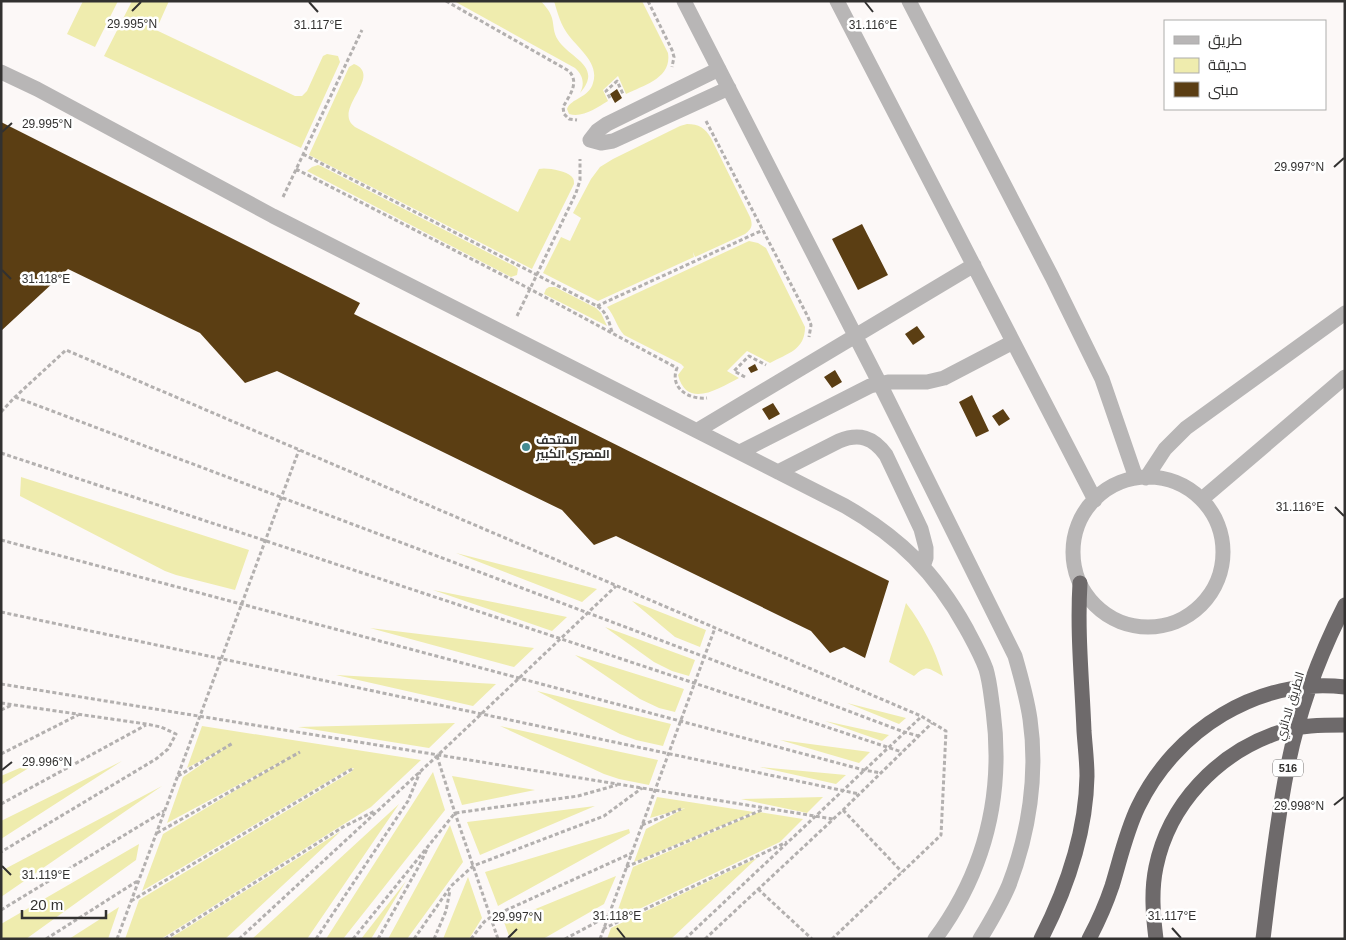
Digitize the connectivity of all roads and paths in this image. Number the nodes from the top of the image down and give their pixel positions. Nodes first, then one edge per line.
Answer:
1 (446, 1) edge
2 (648, 1) edge
3 (684, 1) edge
4 (837, 1) edge
5 (909, 1) edge
6 (362, 30) dead end
7 (719, 69) junction
8 (671, 70) dead end
9 (1, 72) edge
10 (728, 88) junction
11 (626, 99) dead end
12 (696, 103) junction
13 (614, 105) dead end
14 (577, 127) dead end
15 (304, 154) junction
16 (580, 158) dead end
17 (296, 169) junction
18 (273, 216) junction
19 (763, 230) junction
20 (974, 265) junction
21 (537, 274) junction
22 (530, 289) junction
23 (597, 306) junction
24 (1345, 313) edge
25 (612, 333) junction
26 (508, 334) junction
27 (856, 337) junction
28 (808, 342) dead end
29 (1013, 342) junction
30 (762, 370) dead end
31 (1345, 377) edge
32 (740, 382) dead end
33 (880, 384) junction
34 (15, 397) junction
35 (711, 397) dead end
36 (1, 412) edge
37 (698, 430) junction
38 (299, 450) junction
39 (740, 452) junction
40 (1, 453) edge
41 (778, 472) junction
42 (1141, 478) junction
43 (282, 497) junction
44 (1202, 499) junction
45 (1094, 500) junction
46 (1, 540) edge
47 (265, 541) junction
48 (923, 567) junction
49 (1080, 583) junction
50 (616, 586) junction
51 (242, 604) junction
52 (1345, 605) edge
53 (1, 612) edge
54 (587, 612) junction
55 (716, 628) junction
56 (560, 639) junction
57 (705, 657) junction
58 (221, 659) junction
59 (519, 678) junction
60 (1, 684) edge
61 (695, 684) junction
62 (1345, 687) edge
63 (1, 703) edge
64 (12, 705) junction
65 (1, 710) edge
66 (78, 714) junction
67 (481, 714) junction
68 (921, 716) junction
69 (200, 717) junction
70 (682, 721) junction
71 (932, 723) junction
72 (146, 724) junction
73 (1345, 725) edge
74 (904, 732) junction
75 (919, 736) junction
76 (232, 743) dead end
77 (888, 748) junction
78 (300, 752) dead end
79 (902, 752) junction
80 (1, 754) edge
81 (670, 754) junction
82 (437, 756) junction
83 (352, 770) dead end
84 (864, 770) junction
85 (421, 771) junction
86 (881, 773) junction
87 (177, 776) junction
88 (618, 785) junction
89 (642, 788) junction
90 (655, 790) junction
91 (842, 791) junction
92 (860, 794) junction
93 (1, 804) edge
94 (765, 808) junction
95 (681, 809) dead end
96 (378, 810) junction
97 (844, 810) junction
98 (165, 811) junction
99 (455, 813) junction
100 (815, 817) junction
101 (833, 819) junction
102 (642, 825) junction
103 (156, 834) junction
104 (790, 840) junction
105 (430, 843) junction
106 (1, 852) edge
107 (632, 853) junction
108 (473, 866) junction
109 (626, 868) junction
110 (902, 872) junction
111 (139, 879) junction
112 (451, 886) junction
113 (758, 889) junction
114 (131, 901) junction
115 (1, 910) edge
116 (491, 916) junction
117 (608, 916) junction
118 (603, 929) junction
119 (472, 938) edge
120 (46, 939) edge
121 (117, 939) edge
122 (165, 939) edge
123 (239, 939) edge
124 (316, 939) edge
125 (353, 939) edge
126 (378, 939) edge
127 (414, 939) edge
128 (434, 939) edge
129 (498, 939) edge
130 (564, 939) edge
131 (600, 939) edge
132 (684, 939) edge
133 (705, 939) edge
134 (812, 939) edge
135 (832, 939) edge
136 (935, 939) edge
137 (980, 939) edge
138 (1041, 939) edge
139 (1089, 939) edge
140 (1156, 939) edge
141 (1262, 939) edge

1 - 14 path
2 - 8 path
3 - 7 street
4 - 20 street
5 - 42 street
6 - 15 path
7 - 10 street
7 - 12 street
9 - 18 street
10 - 12 street
10 - 27 street
11 - 13 path
12 - 19 path
15 - 17 path
15 - 21 path
16 - 21 path
17 - 18 path
17 - 22 path
18 - 26 street
19 - 23 path
19 - 28 path
20 - 27 street
20 - 29 street
21 - 22 path
21 - 23 path
22 - 25 path
22 - 26 path
23 - 25 path
24 - 42 street
25 - 35 path
26 - 37 street
27 - 33 street
27 - 37 street
29 - 33 street
29 - 45 street
30 - 32 path
31 - 44 street
33 - 39 street
33 - 137 street
34 - 36 path
34 - 38 path
34 - 43 path
37 - 39 street
38 - 43 path
38 - 50 path
39 - 41 street
40 - 47 path
41 - 48 street
41 - 48 street
42 - 44 street
42 - 45 street
43 - 47 path
43 - 54 path
44 - 49 street
45 - 49 street
46 - 51 path
47 - 51 path
47 - 56 path
48 - 136 street
49 - 138 highway
50 - 54 path
50 - 55 path
51 - 58 path
51 - 59 path
52 - 141 highway, الطريق الدائري / 516
53 - 58 path
54 - 56 path
54 - 57 path
55 - 57 path
55 - 68 path
56 - 59 path
56 - 61 path
57 - 61 path
57 - 74 path
58 - 67 path
58 - 69 path
59 - 67 path
59 - 70 path
60 - 69 path
61 - 70 path
61 - 77 path
62 - 139 highway
63 - 64 path
64 - 65 path
64 - 66 path
66 - 72 path
66 - 80 path
67 - 81 path
67 - 82 path
68 - 71 path
68 - 74 path
69 - 82 path
69 - 87 path
70 - 81 path
70 - 84 path
71 - 75 path
71 - 110 path
72 - 93 path
72 - 106 path
73 - 140 highway
74 - 75 path
74 - 77 path
75 - 79 path
76 - 87 path
77 - 79 path
77 - 84 path
78 - 103 path
79 - 86 path
81 - 90 path
81 - 91 path
82 - 85 path
82 - 88 path
82 - 99 path
83 - 114 path
84 - 86 path
84 - 91 path
85 - 96 path
85 - 124 path
86 - 92 path
87 - 98 path
88 - 89 path
88 - 99 path
89 - 90 path
89 - 108 path
90 - 94 path
90 - 102 path
91 - 92 path
91 - 100 path
92 - 97 path
94 - 100 path
94 - 109 path
95 - 102 path
96 - 122 path
96 - 123 path
97 - 101 path
97 - 110 path
98 - 103 path
98 - 115 path
99 - 105 path
99 - 108 path
100 - 101 path
100 - 104 path
101 - 113 path
102 - 107 path
103 - 111 path
104 - 118 path
104 - 132 path
105 - 125 path
105 - 126 path
107 - 109 path
107 - 116 path
108 - 112 path
108 - 116 path
109 - 117 path
110 - 135 path
111 - 114 path
111 - 120 path
112 - 127 path
112 - 128 path
113 - 133 path
113 - 134 path
114 - 121 path
116 - 119 path
116 - 129 path
117 - 118 path
117 - 130 path
118 - 131 path

